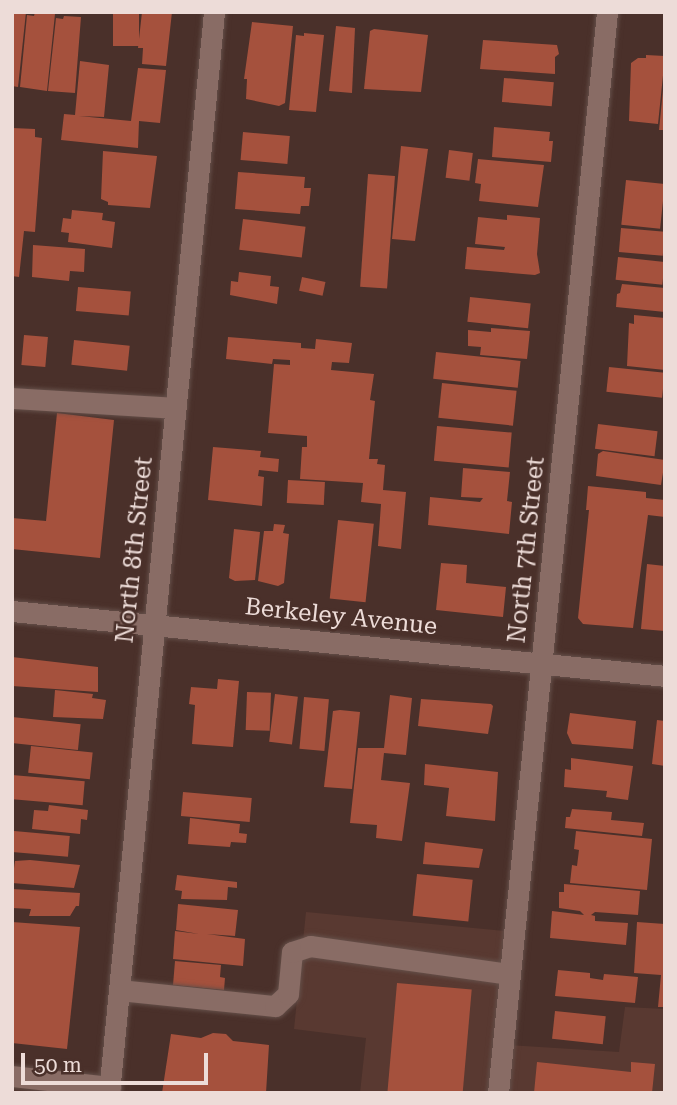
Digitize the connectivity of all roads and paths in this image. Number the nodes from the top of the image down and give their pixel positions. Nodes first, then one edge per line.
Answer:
1 (214, 12) edge
2 (607, 12) edge
3 (12, 398) edge
4 (175, 408) junction
5 (12, 611) edge
6 (153, 625) junction
7 (541, 664) junction
8 (665, 676) edge
9 (510, 974) junction
10 (119, 990) junction
11 (12, 1076) edge
12 (110, 1090) edge
13 (498, 1093) edge

1 - 4 street, North 8th Street
2 - 7 street, North 7th Street
3 - 4 street
4 - 6 street, North 8th Street
5 - 6 street, Berkeley Avenue
6 - 7 street, Berkeley Avenue
6 - 10 street, North 8th Street
7 - 8 street, Berkeley Avenue
7 - 9 street, North 7th Street
9 - 10 street
9 - 13 street, North 7th Street
10 - 12 street, North 8th Street
11 - 12 street

